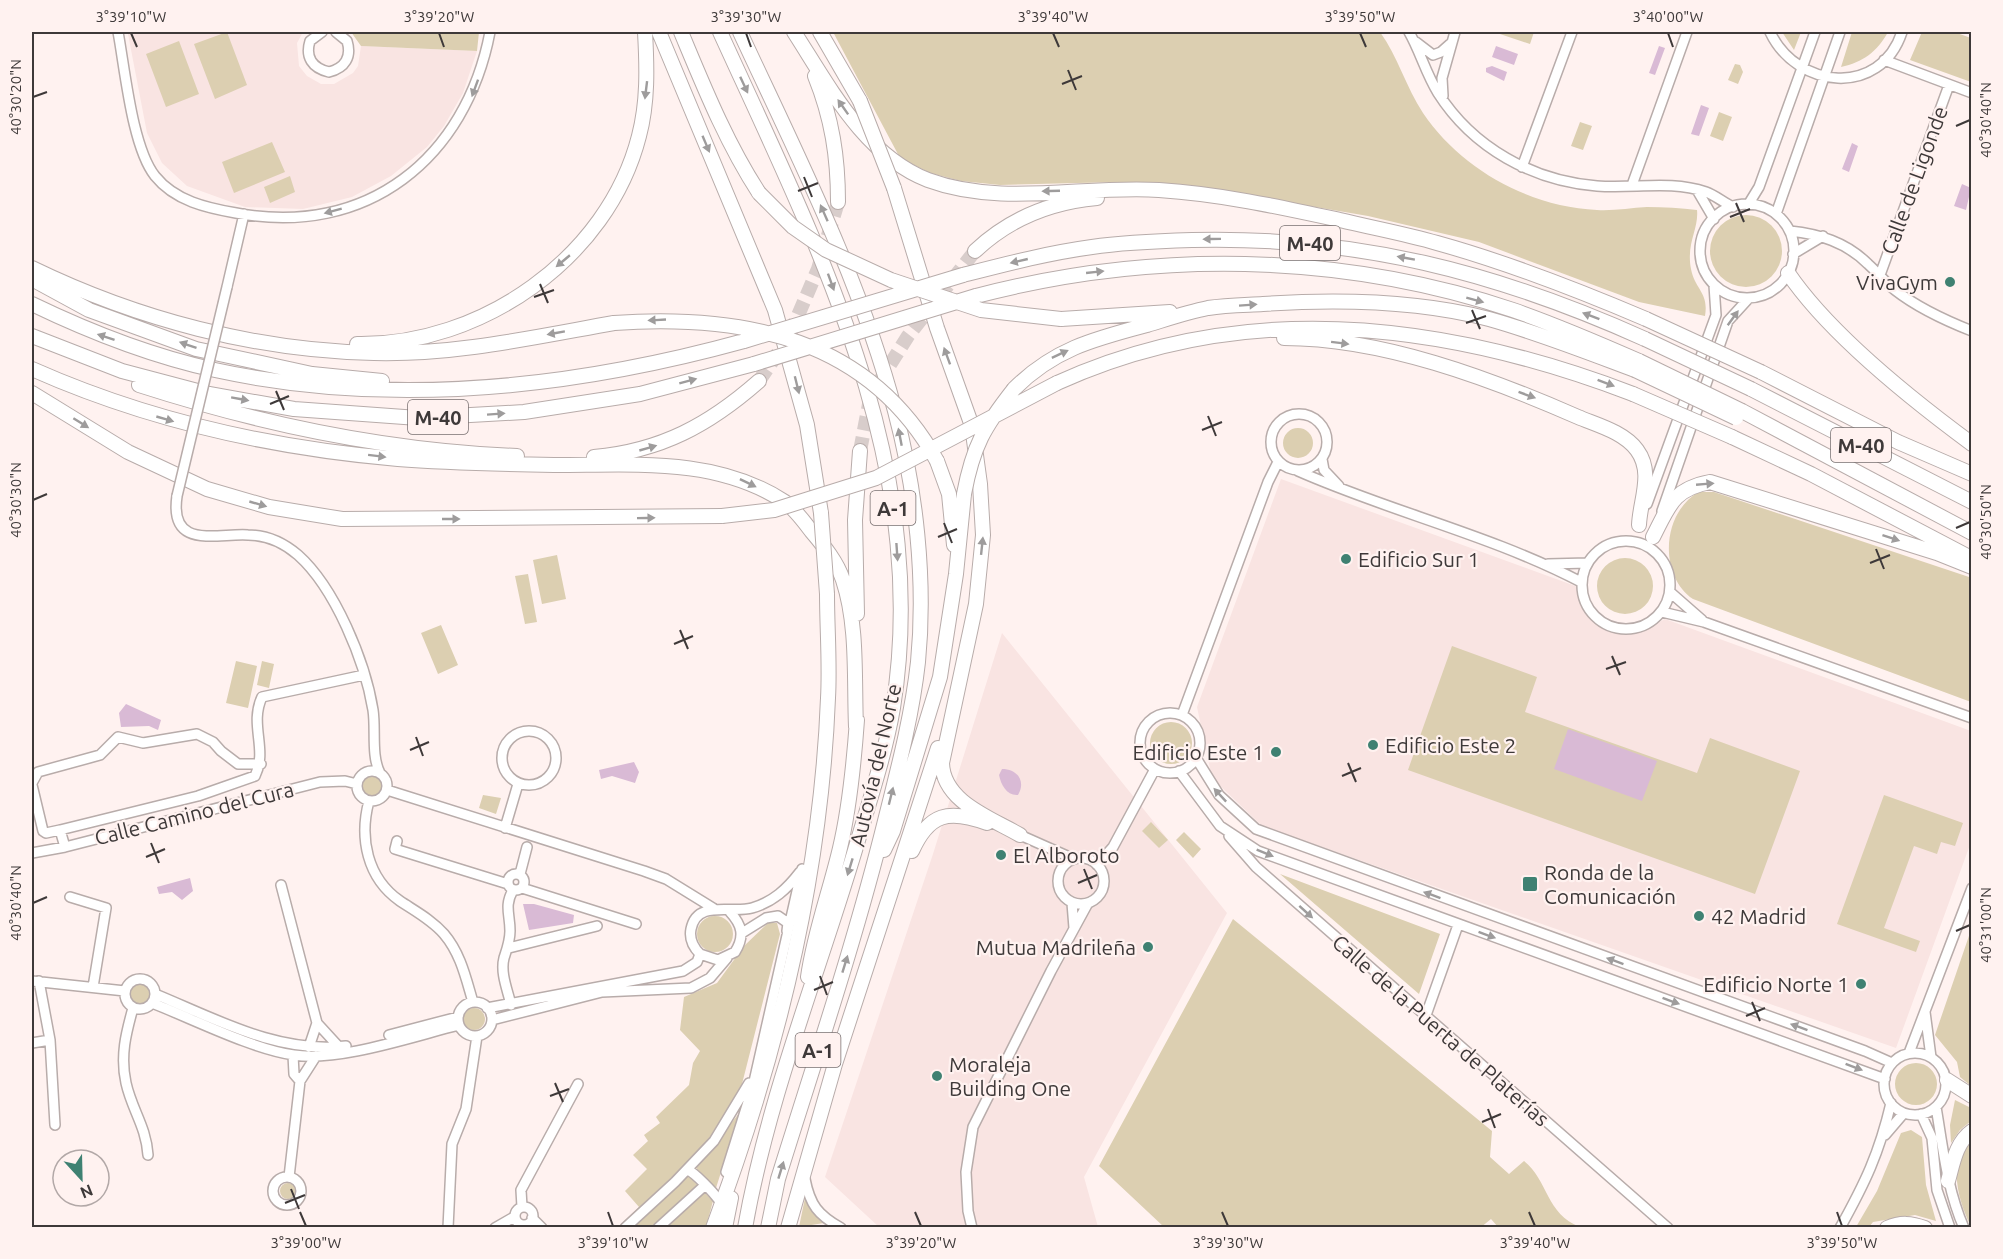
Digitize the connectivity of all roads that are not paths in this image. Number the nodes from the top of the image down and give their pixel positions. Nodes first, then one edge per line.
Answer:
1 (118, 32) edge
2 (336, 32) edge
3 (490, 32) edge
4 (645, 32) edge
5 (659, 32) edge
6 (681, 32) edge
7 (720, 32) edge
8 (740, 32) edge
9 (794, 32) edge
10 (820, 32) edge
11 (1409, 32) edge
12 (1455, 32) edge
13 (1572, 32) edge
14 (1687, 32) edge
15 (1770, 32) edge
16 (1815, 32) edge
17 (1840, 32) edge
18 (1902, 32) edge
19 (317, 33) edge
20 (1414, 41) junction
21 (1452, 42) junction
22 (1884, 60) junction
23 (1802, 68) junction
24 (1823, 78) junction
25 (1949, 85) junction
26 (1971, 93) edge
27 (1444, 101) junction
28 (1522, 167) junction
29 (1632, 185) junction
30 (1696, 190) junction
31 (838, 202) tunnel mouth
32 (1748, 205) junction
33 (1733, 207) junction
34 (244, 214) junction
35 (1776, 214) junction
36 (1713, 219) junction
37 (1337, 220) junction
38 (1790, 231) junction
39 (1823, 236) junction
40 (975, 250) tunnel mouth
41 (1793, 254) junction
42 (32, 268) edge
43 (1788, 273) junction
44 (1880, 275) junction
45 (32, 279) edge
46 (1714, 285) junction
47 (1749, 298) junction
48 (32, 304) edge
49 (1209, 308) junction
50 (1971, 331) edge
51 (32, 336) edge
52 (1198, 338) junction
53 (277, 344) junction
54 (1637, 366) junction
55 (32, 369) edge
56 (122, 371) junction
57 (759, 381) tunnel mouth
58 (473, 387) junction
59 (32, 393) edge
60 (1971, 444) edge
61 (860, 451) tunnel mouth
62 (1322, 459) junction
63 (1278, 462) junction
64 (1297, 471) junction
65 (1971, 474) edge
66 (1268, 482) junction
67 (1342, 490) junction
68 (1971, 502) edge
69 (1639, 525) junction
70 (1971, 533) edge
71 (1627, 541) junction
72 (1654, 544) junction
73 (1971, 558) edge
74 (1588, 563) junction
75 (1547, 564) junction
76 (1971, 567) edge
77 (956, 574) junction
78 (1581, 582) junction
79 (1670, 592) junction
80 (1662, 612) junction
81 (1704, 622) junction
82 (364, 675) junction
83 (958, 683) junction
84 (1182, 715) junction
85 (1971, 718) edge
86 (856, 727) junction
87 (1196, 758) junction
88 (375, 759) junction
89 (261, 764) junction
90 (1155, 769) junction
91 (369, 771) junction
92 (1179, 771) junction
93 (380, 773) junction
94 (32, 784) edge
95 (357, 784) junction
96 (518, 784) junction
97 (387, 790) junction
98 (820, 798) junction
99 (369, 801) junction
100 (1220, 826) junction
101 (505, 828) junction
102 (60, 830) junction
103 (1020, 835) junction
104 (397, 841) dead end
105 (65, 847) junction
106 (528, 847) dead end
107 (1049, 850) junction
108 (32, 853) edge
109 (1074, 859) junction
110 (1097, 865) junction
111 (802, 868) junction
112 (1061, 869) junction
113 (520, 874) junction
114 (873, 874) junction
115 (281, 885) dead end
116 (514, 887) junction
117 (1971, 888) edge
118 (682, 890) junction
119 (70, 897) dead end
120 (891, 897) junction
121 (1072, 903) junction
122 (1088, 903) junction
123 (713, 908) junction
124 (730, 912) junction
125 (696, 917) junction
126 (636, 924) dead end
127 (1458, 925) junction
128 (597, 926) dead end
129 (1074, 928) junction
130 (742, 933) junction
131 (787, 942) junction
132 (509, 948) junction
133 (700, 954) junction
134 (727, 958) junction
135 (35, 981) edge
136 (93, 987) junction
137 (125, 991) junction
138 (154, 998) junction
139 (473, 1002) junction
140 (805, 1004) junction
141 (511, 1005) junction
142 (133, 1008) junction
143 (487, 1008) junction
144 (1924, 1011) junction
145 (1425, 1018) junction
146 (492, 1020) junction
147 (459, 1021) junction
148 (317, 1023) junction
149 (766, 1032) junction
150 (477, 1036) junction
151 (50, 1040) junction
152 (32, 1043) edge
153 (309, 1047) junction
154 (339, 1047) junction
155 (1909, 1053) junction
156 (293, 1055) junction
157 (316, 1056) junction
158 (1931, 1057) junction
159 (1892, 1063) junction
160 (1885, 1079) junction
161 (1947, 1080) junction
162 (300, 1081) junction
163 (578, 1084) dead end
164 (1971, 1096) edge
165 (1891, 1103) junction
166 (1936, 1107) junction
167 (1903, 1114) junction
168 (1921, 1114) junction
169 (55, 1125) dead end
170 (1971, 1131) edge
171 (1883, 1137) junction
172 (807, 1154) junction
173 (148, 1155) dead end
174 (738, 1161) junction
175 (688, 1170) junction
176 (289, 1177) dead end
177 (805, 1179) junction
178 (1948, 1181) junction
179 (703, 1187) junction
180 (718, 1199) junction
181 (522, 1207) junction
182 (514, 1216) junction
183 (532, 1218) junction
184 (523, 1226) edge
185 (448, 1227) edge
186 (495, 1227) edge
187 (542, 1227) edge
188 (625, 1227) edge
189 (658, 1227) edge
190 (712, 1227) edge
191 (726, 1227) edge
192 (745, 1227) edge
193 (768, 1227) edge
194 (788, 1227) edge
195 (794, 1227) edge
196 (841, 1227) edge
197 (972, 1227) edge
198 (1668, 1227) edge
199 (1840, 1227) edge
200 (1887, 1227) edge
201 (1925, 1227) edge
202 (1950, 1227) edge
203 (1964, 1227) edge

1 - 34 street
2 - 19 street
3 -> 34 street
4 -> 53 highway
5 -> 98 highway, bridge
6 - 49 highway, bridge
7 -> 140 highway, Autovía del Norte / A-1
114 -> 8 highway, Autovía del Norte / A-1
9 - 31 highway
37 -> 9 highway
83 -> 10 highway, bridge
11 - 20 street
12 - 21 street
13 - 28 street
14 - 29 street
15 - 23 street
16 - 23 street
17 - 24 street
18 - 22 street
20 - 21 street
20 - 27 street
21 - 27 street
22 - 24 street
22 - 25 street
23 - 24 street
23 - 32 street
24 - 35 street
25 - 26 street
25 - 44 street, Calle de Ligonde
27 - 28 street
28 - 29 street
29 - 30 street
30 - 33 street
30 - 36 street
32 - 33 street
32 - 35 street
33 - 36 street
34 - 82 street, bridge
35 - 38 street
36 - 46 street
37 - 40 highway
37 - 65 highway, bridge
38 - 39 street
38 - 41 street
39 - 41 street
39 - 44 street
41 - 43 street
42 - 53 highway
43 - 47 street
43 - 60 highway
44 - 50 street
58 -> 45 highway
46 - 47 street
46 - 69 street
72 -> 47 street
58 -> 48 highway, M-40
49 -> 54 highway
77 -> 49 highway, bridge
51 - 56 highway, M-40
59 -> 52 highway, bridge
52 -> 69 highway
52 -> 73 highway, bridge
77 -> 53 highway, bridge
56 -> 54 highway, M-40, bridge
54 - 70 highway, M-40, bridge
55 -> 86 highway
56 -> 57 highway
68 -> 58 highway, M-40, bridge
61 - 86 highway
62 - 63 street
62 - 64 street
62 - 67 street
63 - 64 street
63 - 66 street
64 - 66 street
64 - 67 street
66 - 84 street
67 - 75 street
69 - 71 street
71 - 72 street
71 - 74 street
72 -> 76 highway
72 - 79 street
74 - 75 street
74 - 78 street
75 - 78 street
77 - 114 highway
78 - 80 street
79 - 80 street
79 - 81 street
80 - 81 street
81 - 85 street
82 - 88 street
82 - 89 street
83 - 103 highway
83 - 120 highway
84 - 87 street
84 - 90 street
86 - 140 highway
87 - 92 street
159 -> 87 street
88 - 91 street
88 - 93 street
89 - 94 street
89 - 102 street
90 - 92 street
90 - 110 street
91 - 93 street
91 - 95 street
92 - 100 street
93 - 97 street
94 - 102 street
95 - 99 street
95 - 105 street, Calle Camino del Cura
96 - 96 street
96 - 101 street
97 - 99 street
97 - 101 street
98 - 111 highway
98 - 174 highway
99 - 139 street
100 -> 127 street
100 -> 145 street, Calle de la Puerta de Platerías
101 - 118 street
102 - 105 street
103 - 107 street
103 - 120 highway
104 - 116 street
105 - 108 street, Calle Camino del Cura
106 - 113 street
107 - 109 street
107 - 112 street
109 - 110 street
109 - 112 street
110 - 122 street
111 - 124 street
111 - 131 street
112 - 121 street
113 - 116 street
113 - 116 street
193 -> 114 highway, Autovía del Norte / A-1
115 - 148 street
116 - 126 street
116 - 132 street
117 - 144 street
118 - 123 street
118 - 125 street
119 - 136 street
120 - 172 highway
121 - 122 street
121 - 129 street
122 - 129 street
123 - 124 street
123 - 125 street
124 - 130 street
125 - 133 street
127 - 145 street
127 -> 160 street
128 - 132 street
129 - 197 street
130 - 131 street
130 - 134 street
131 - 149 street
132 - 141 street
133 - 134 street
133 - 141 street
134 - 146 street
135 - 136 street
135 - 151 street
136 - 137 street
137 - 138 street
137 - 142 street
138 - 142 street
138 - 153 street
138 - 156 street
139 - 143 street
139 - 147 street
140 - 192 highway, Autovía del Norte / A-1
141 - 143 street
142 - 173 street
143 - 146 street
144 - 155 street
144 - 158 street
145 - 198 street, Calle de la Puerta de Platerías
146 - 150 street
147 - 150 street
147 - 154 street
147 - 157 street
148 - 153 street
148 - 154 street
149 - 175 street
149 - 180 street
150 - 185 street
151 - 152 street
151 - 169 street
153 - 154 street
155 - 158 street
155 - 159 street
156 - 157 street
156 - 162 street
157 - 162 street
158 - 161 street
159 - 160 street
160 - 165 street
161 - 164 highway
161 - 166 street
162 - 176 street
163 - 181 street
165 - 167 street
165 - 171 street
166 - 168 street
166 - 178 street
167 - 168 street
167 - 171 street
168 - 202 street
170 - 178 highway
171 - 199 street
172 - 177 highway
172 - 194 highway
174 - 190 highway
174 - 191 highway
175 - 179 street
175 - 188 street
177 - 195 highway
177 - 196 street
178 - 203 street
179 - 180 street
179 - 189 street
180 - 190 street
181 - 182 street
181 - 183 street
182 - 184 street
182 - 186 street
183 - 184 street
183 - 187 street
200 - 201 highway

